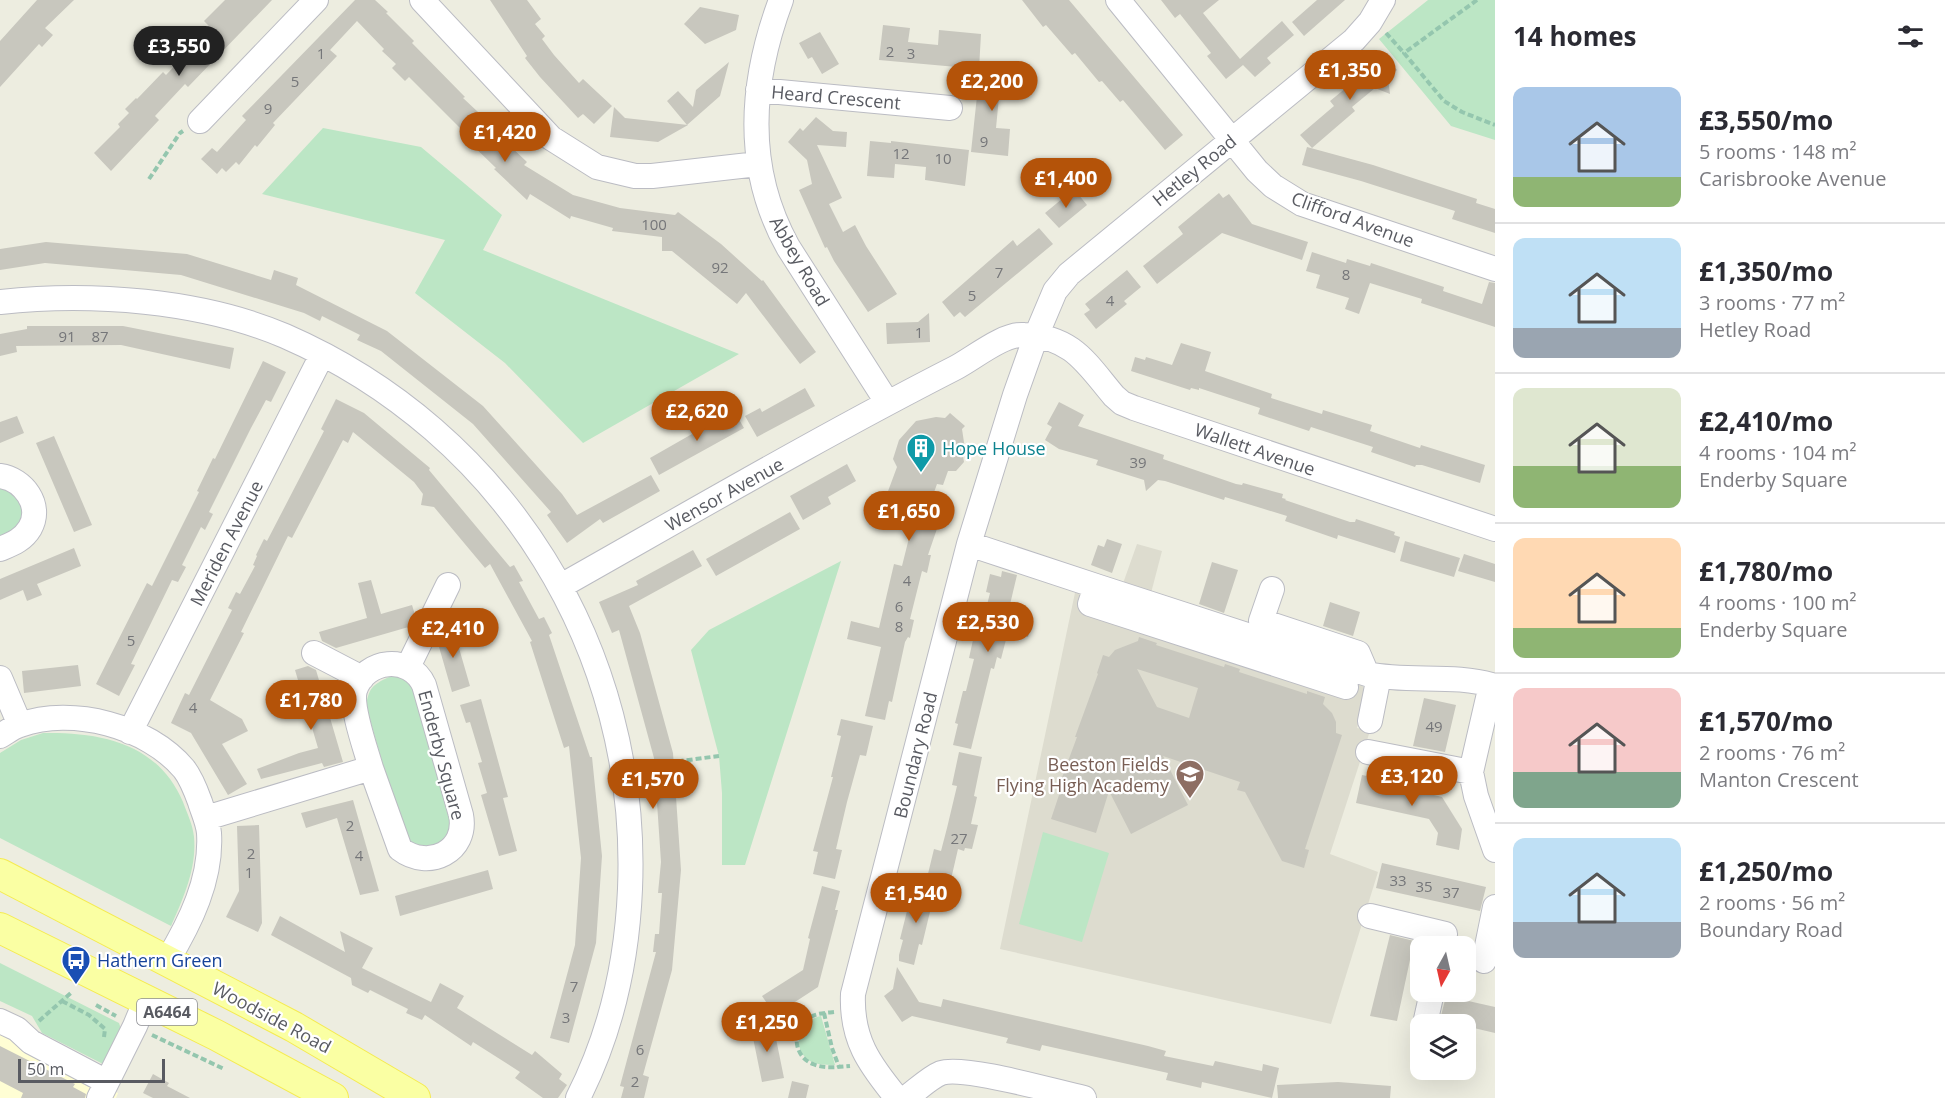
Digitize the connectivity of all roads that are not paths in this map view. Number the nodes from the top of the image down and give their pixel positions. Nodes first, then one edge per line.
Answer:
1 (316, 0) edge
2 (422, 0) edge
3 (781, 0) edge
4 (1118, 0) edge
5 (1383, 0) edge
6 (758, 90) junction
7 (950, 108) dead end
8 (200, 121) road end
9 (1231, 140) junction
10 (758, 164) junction
11 (1495, 269) edge
12 (0, 302) edge
13 (1036, 336) junction
14 (322, 355) junction
15 (887, 402) junction
16 (0, 476) edge
17 (1495, 529) edge
18 (969, 544) junction
19 (0, 549) edge
20 (448, 585) dead end
21 (561, 586) junction
22 (1272, 589) dead end
23 (314, 653) dead end
24 (408, 667) junction
25 (1359, 676) junction
26 (0, 678) edge
27 (362, 678) junction
28 (1493, 686) edge
29 (1370, 721) dead end
30 (10, 730) edge
31 (130, 732) junction
32 (1368, 752) dead end
33 (371, 768) junction
34 (1472, 772) junction
35 (206, 818) junction
36 (1495, 850) edge
37 (0, 874) edge
38 (1495, 907) edge
39 (1370, 916) dead end
40 (0, 928) edge
41 (1445, 936) edge
42 (167, 961) junction
43 (1481, 961) edge
44 (145, 1002) junction
45 (10, 1027) edge
46 (100, 1085) edge
47 (333, 1098) edge
48 (415, 1098) edge
49 (578, 1098) edge
50 (897, 1098) edge
51 (906, 1098) edge
52 (1084, 1098) edge

1 - 8 street
2 - 10 street
3 - 6 street, Abbey Road
4 - 9 street, Clifford Avenue
5 - 9 street, Hetley Road
6 - 7 street, Heard Crescent
6 - 10 street, Abbey Road
9 - 11 street, Clifford Avenue
9 - 13 street, Hetley Road
10 - 15 street, Abbey Road
12 - 14 street
13 - 15 street
13 - 17 street, Wallett Avenue
13 - 18 street, Boundary Road
14 - 21 street
14 - 31 street, Meriden Avenue
15 - 21 street, Wensor Avenue
16 - 19 street
18 - 25 street
18 - 50 street, Boundary Road
20 - 24 street
21 - 49 street
22 - 25 street
23 - 27 street
24 - 27 street, Enderby Square
24 - 33 street, Enderby Square
25 - 28 street
25 - 29 street
26 - 30 street
27 - 33 street, Enderby Square
28 - 34 street
30 - 31 street
31 - 35 street
32 - 34 street
33 - 35 street
34 - 36 street
35 - 42 street
37 - 42 main road, Woodside Road / A6464
38 - 43 street
39 - 41 street
40 - 44 main road, A6464
42 - 48 main road, Woodside Road / A6464
44 - 46 street
44 - 47 main road, A6464
45 - 46 street
51 - 52 street

